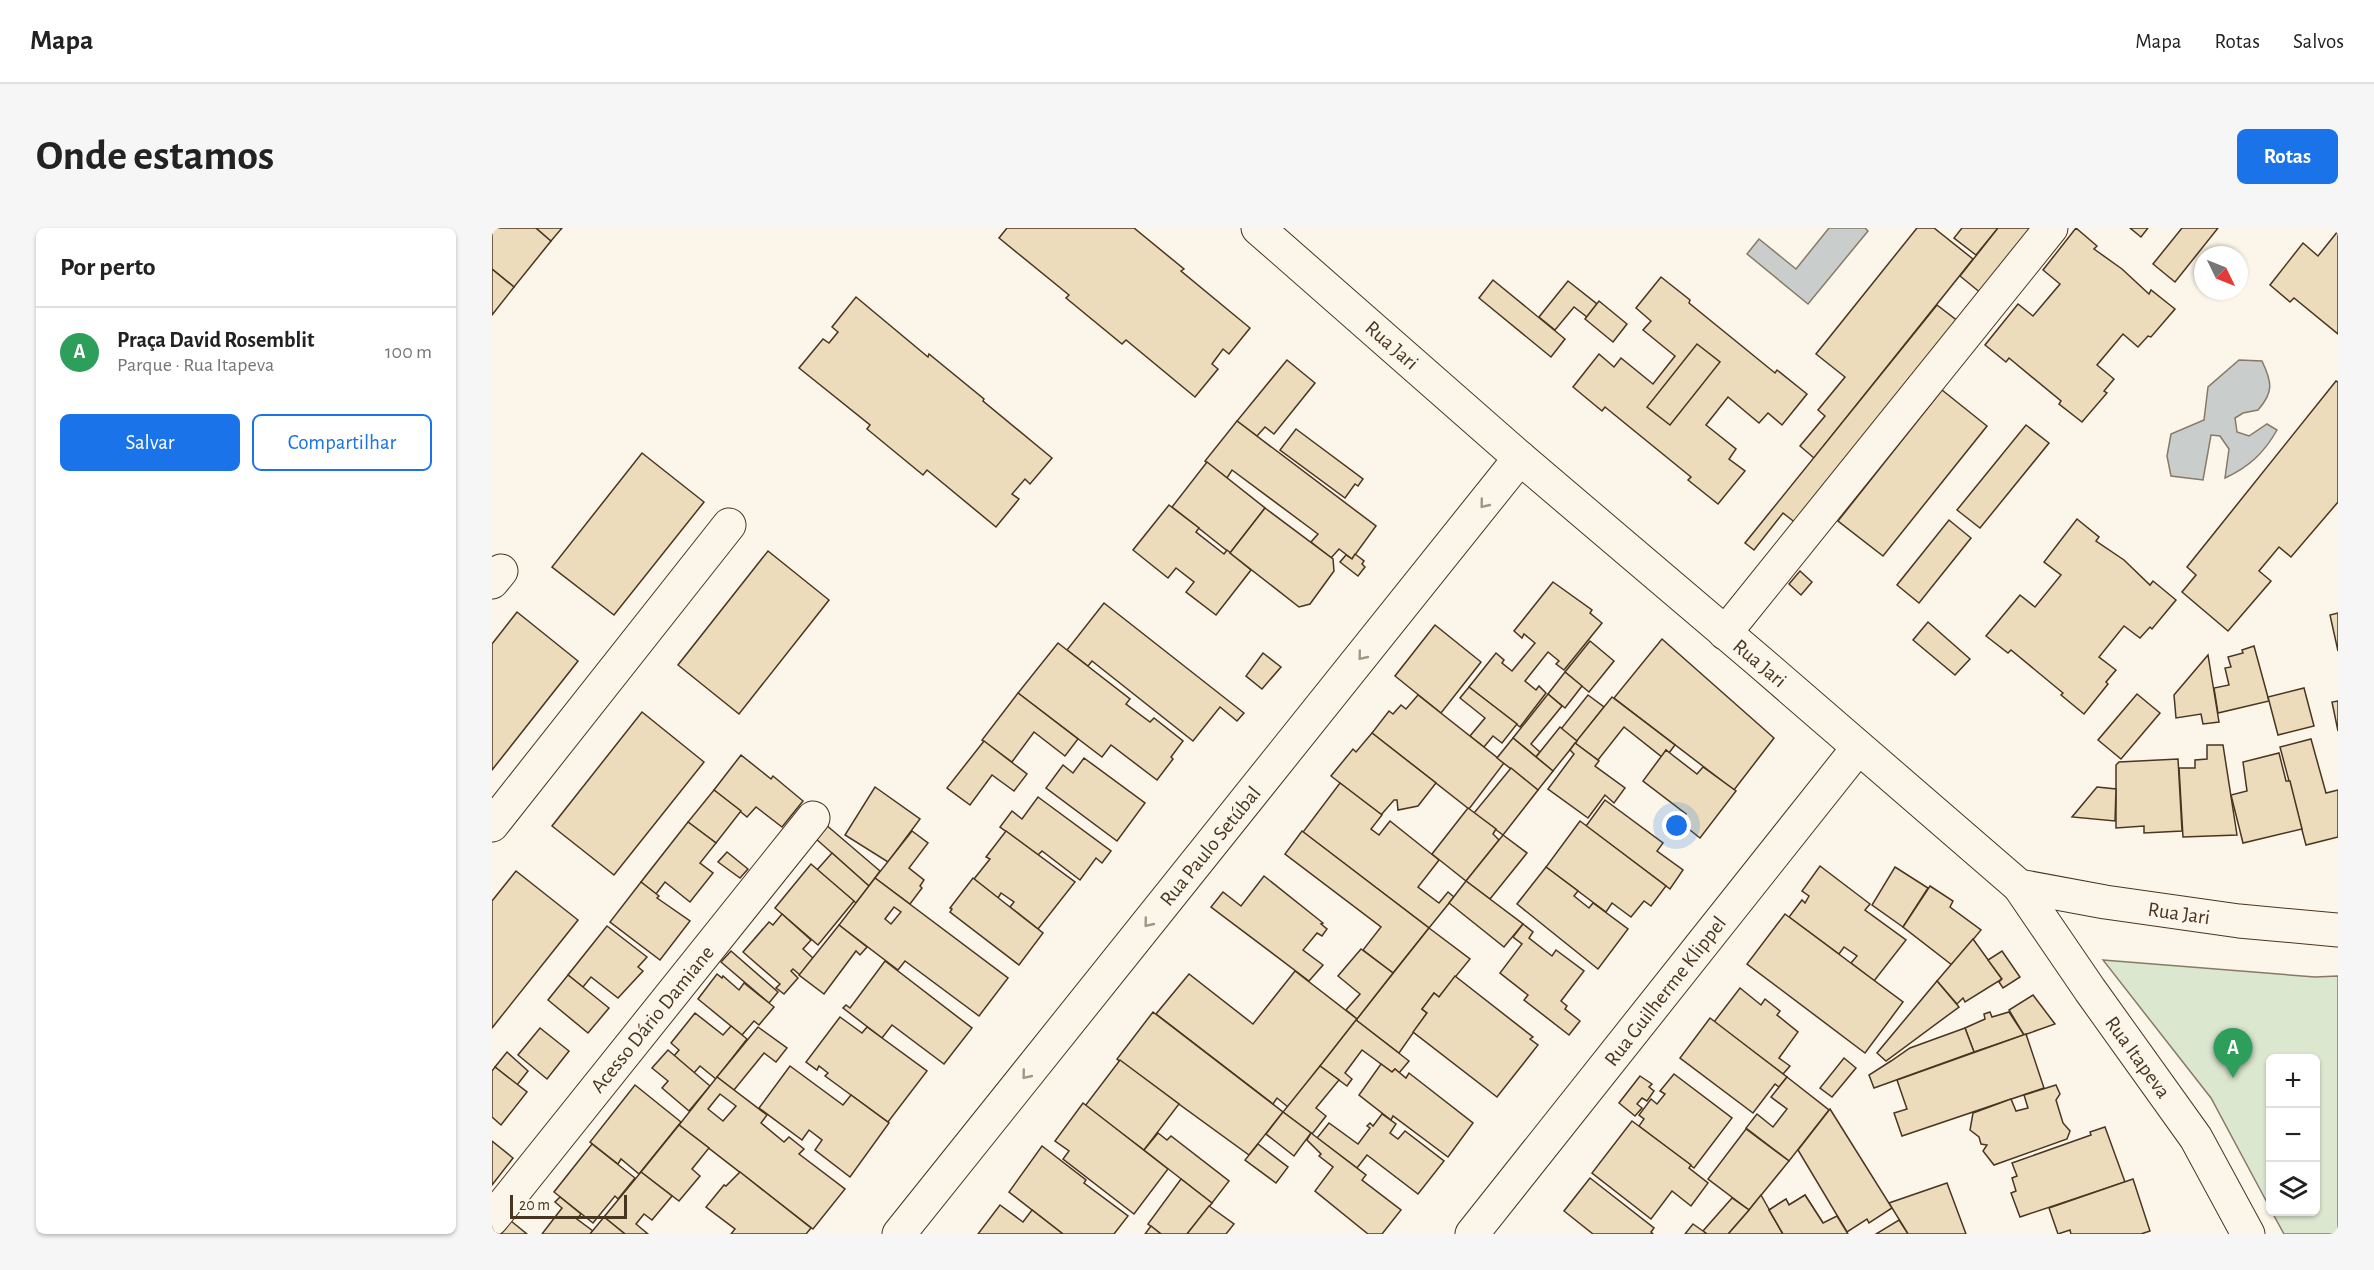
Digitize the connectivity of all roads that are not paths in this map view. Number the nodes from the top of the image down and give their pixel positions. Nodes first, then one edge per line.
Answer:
1 (1258, 228) edge
2 (2051, 228) edge
3 (1520, 458) junction
4 (729, 525) dead end
5 (1725, 633) junction
6 (1858, 748) junction
7 (813, 818) dead end
8 (492, 825) edge
9 (2019, 886) junction
10 (2338, 930) edge
11 (492, 1219) edge
12 (899, 1234) edge
13 (1472, 1234) edge
14 (2248, 1234) edge

1 - 3 street, Rua Jari
2 - 5 street
3 - 5 street, Rua Jari
3 -> 12 street, Rua Paulo Setúbal
4 - 8 street
5 - 6 street, Rua Jari
6 - 9 street, Rua Jari
6 - 13 street, Rua Guilherme Klippel
7 - 11 street, Acesso Dário Damiane
9 - 10 street, Rua Jari
9 - 14 street, Rua Itapeva

